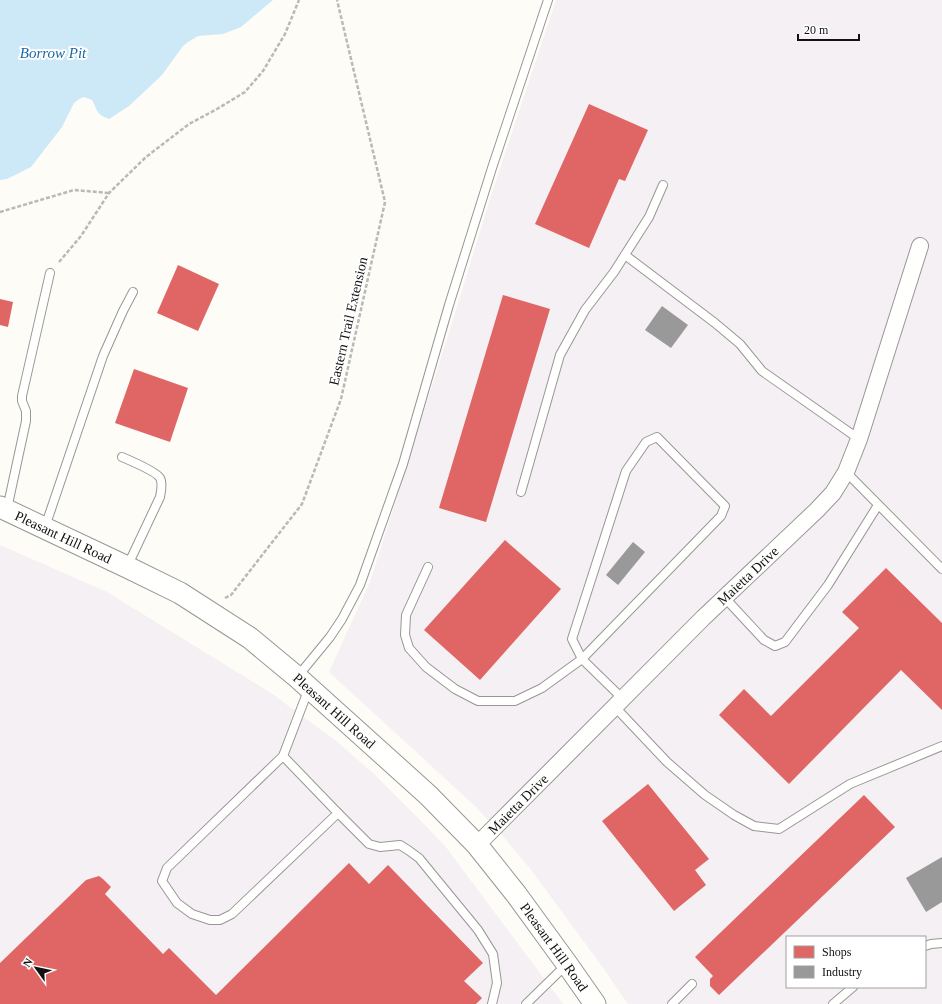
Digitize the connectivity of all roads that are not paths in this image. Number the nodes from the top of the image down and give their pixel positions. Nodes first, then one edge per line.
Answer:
1 (548, 0) edge
2 (663, 185) dead end
3 (920, 246) dead end
4 (625, 255) junction
5 (50, 273) road end
6 (134, 292) dead end
7 (859, 439) junction
8 (122, 457) dead end
9 (846, 472) junction
10 (521, 492) dead end
11 (878, 505) junction
12 (3, 509) edge
13 (44, 528) junction
14 (128, 566) junction
15 (428, 566) dead end
16 (942, 569) edge
17 (725, 598) junction
18 (582, 659) junction
19 (303, 682) junction
20 (619, 703) junction
21 (942, 746) edge
22 (282, 756) junction
23 (338, 813) junction
24 (477, 845) junction
25 (942, 943) edge
26 (926, 946) edge
27 (567, 964) junction
28 (692, 984) dead end
29 (852, 988) edge
30 (492, 1004) edge
31 (526, 1004) edge
32 (595, 1004) edge
33 (672, 1004) edge
34 (834, 1004) edge

1 - 19 lane
2 - 4 lane
3 - 7 street, Maietta Drive
4 - 7 lane
4 - 10 lane
5 - 12 lane
6 - 13 lane
7 - 9 street, Maietta Drive
8 - 14 lane
9 - 11 lane
9 - 17 street, Maietta Drive
11 - 16 lane
11 - 17 lane
12 - 13 street, Pleasant Hill Road
13 - 14 street, Pleasant Hill Road
14 - 19 street, Pleasant Hill Road
15 - 18 lane
17 - 20 street, Maietta Drive
18 - 18 lane
18 - 20 lane
19 - 22 lane
19 - 24 street, Pleasant Hill Road
20 - 21 lane
20 - 24 street, Maietta Drive
22 - 23 lane
22 - 23 lane
23 - 30 lane
24 - 27 street, Pleasant Hill Road
25 - 26 lane
27 - 31 lane
27 - 32 street, Pleasant Hill Road
28 - 33 lane
29 - 34 lane

